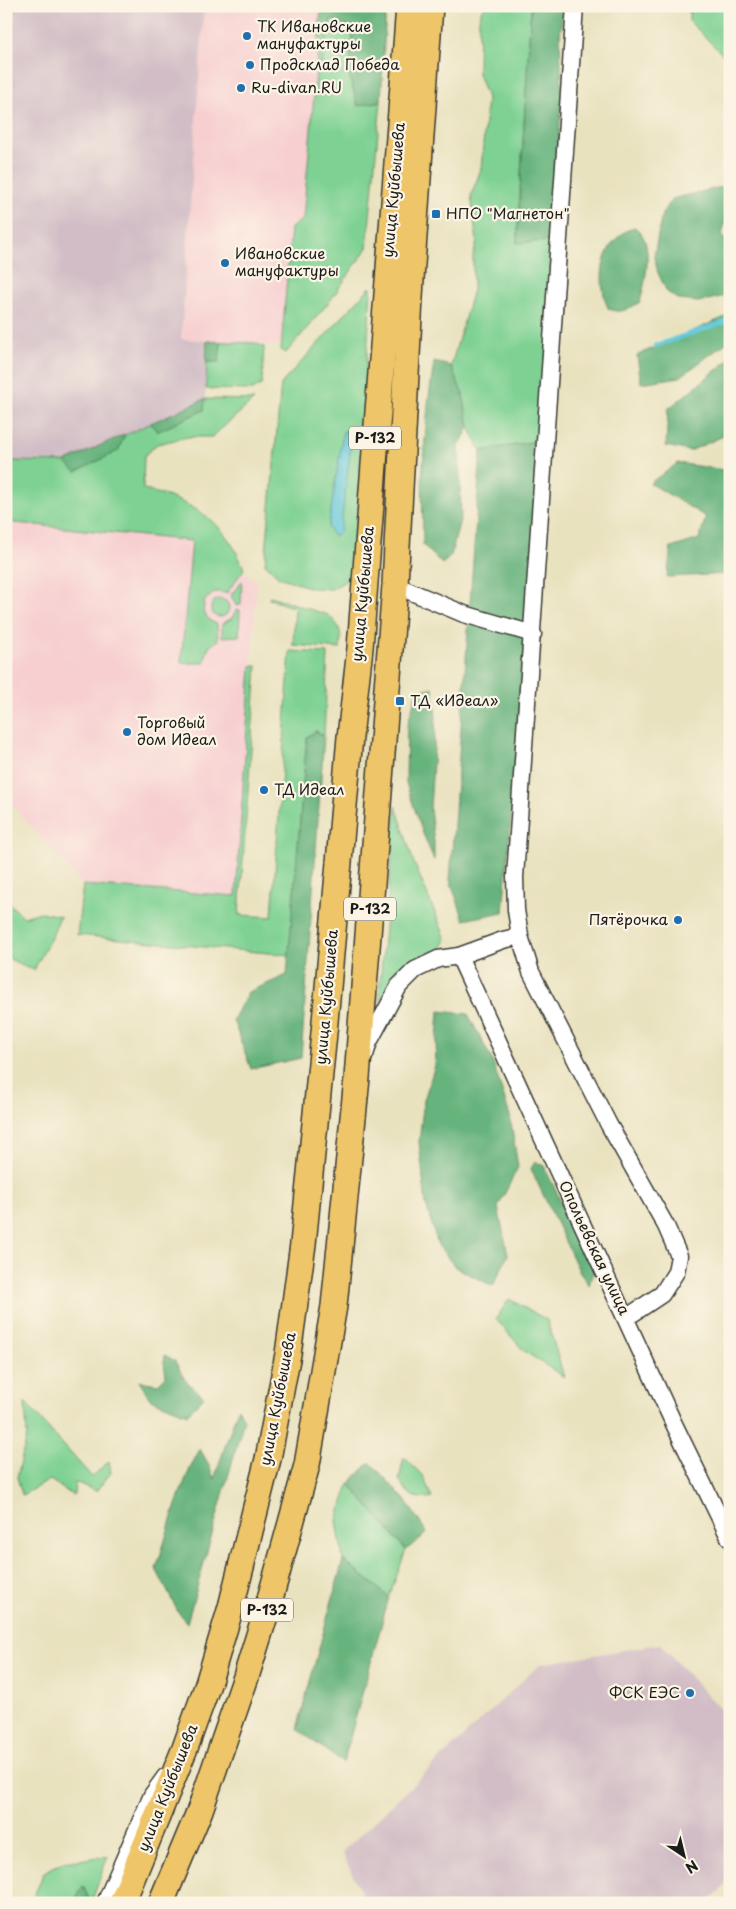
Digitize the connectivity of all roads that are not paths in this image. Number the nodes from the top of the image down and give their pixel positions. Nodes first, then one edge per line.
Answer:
1 (409, 6) edge
2 (430, 6) edge
3 (575, 6) edge
4 (395, 585) junction
5 (533, 634) junction
6 (520, 936) junction
7 (459, 956) junction
8 (357, 1078) junction
9 (626, 1318) junction
10 (730, 1539) edge
11 (184, 1748) junction
12 (105, 1903) edge
13 (122, 1903) edge
14 (161, 1903) edge

1 - 11 highway, улица Куйбышева / Р-132
2 - 4 highway, улица Куйбышева / Р-132
3 - 5 street
4 - 5 street
4 - 8 highway, улица Куйбышева / Р-132
5 - 6 street
6 - 7 street
6 - 9 street
7 - 8 street
7 - 9 street, Опольевская улица
8 - 14 highway, улица Куйбышева / Р-132
9 - 10 street, Опольевская улица
11 - 12 street
11 - 13 highway, улица Куйбышева / Р-132

